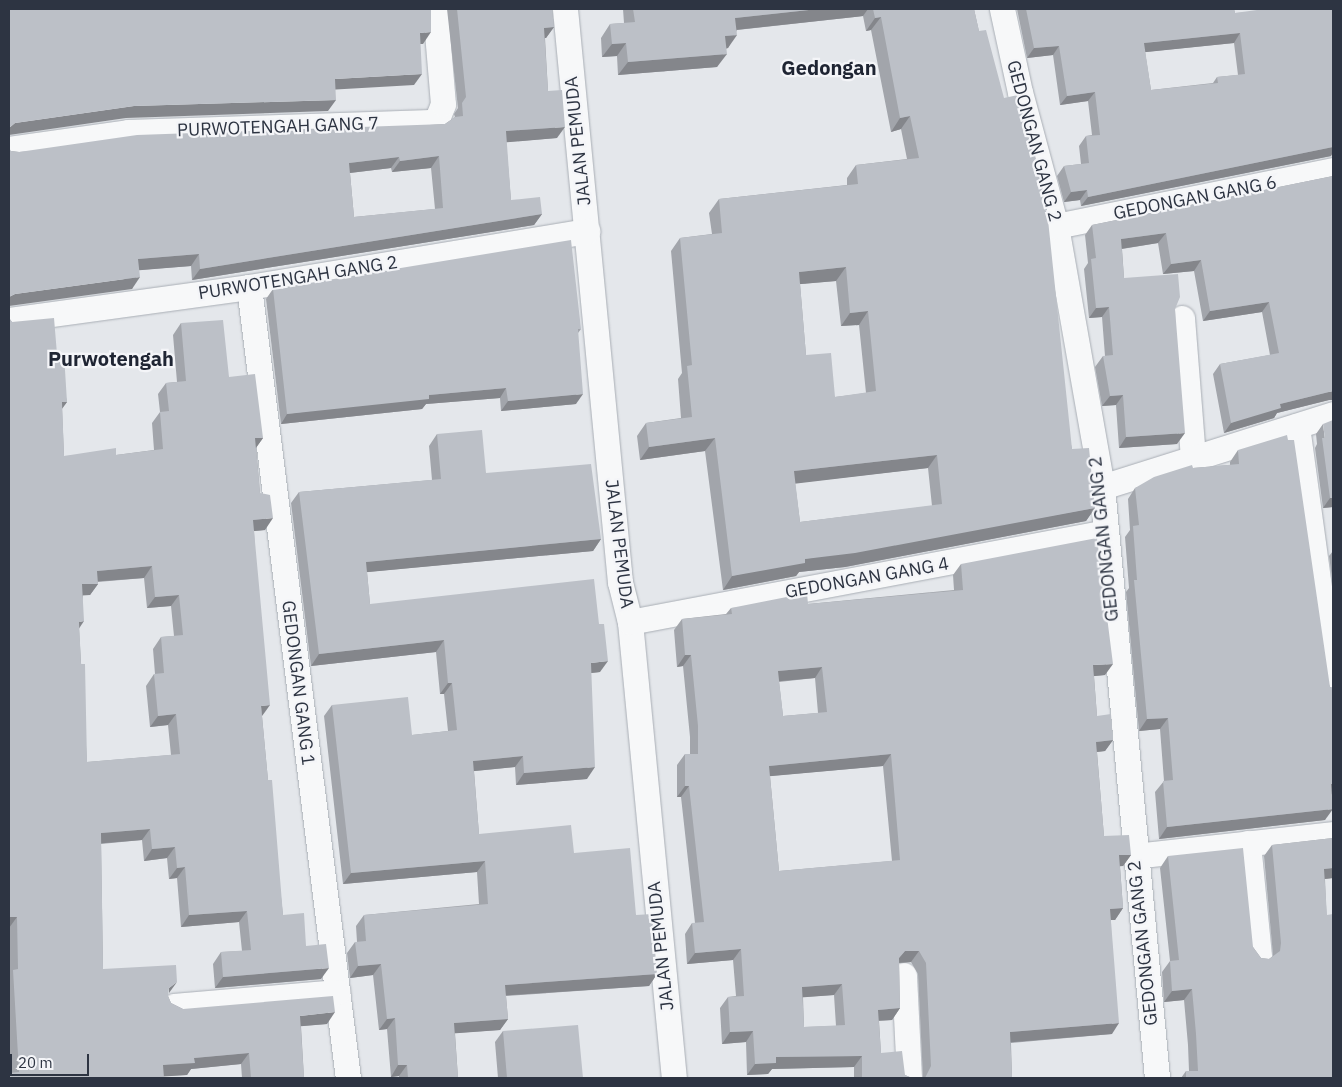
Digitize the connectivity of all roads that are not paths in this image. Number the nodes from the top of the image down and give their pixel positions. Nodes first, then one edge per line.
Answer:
1 (435, 9) edge
2 (565, 9) edge
3 (1002, 9) edge
4 (9, 149) edge
5 (1333, 172) edge
6 (1056, 226) junction
7 (587, 231) junction
8 (249, 287) junction
9 (1182, 318) dead end
10 (9, 320) edge
11 (1333, 414) edge
12 (1297, 426) junction
13 (1193, 458) junction
14 (1102, 487) junction
15 (1105, 532) junction
16 (630, 622) junction
17 (1333, 690) edge
18 (1333, 834) edge
19 (1248, 844) junction
20 (1134, 856) junction
21 (1259, 956) edge
22 (904, 976) dead end
23 (337, 992) junction
24 (174, 1006) edge
25 (348, 1078) edge
26 (674, 1078) edge
27 (909, 1078) edge
28 (1157, 1078) edge

1 - 4 street, PURWOTENGAH GANG 7
2 - 7 street, JALAN PEMUDA
3 - 6 street, GEDONGAN GANG 2
5 - 6 street, GEDONGAN GANG 6
6 - 14 street, GEDONGAN GANG 2
7 - 8 street, PURWOTENGAH GANG 2
7 - 16 street, JALAN PEMUDA
8 - 10 street, PURWOTENGAH GANG 2
8 - 23 street, GEDONGAN GANG 1
9 - 13 street
11 - 12 street
12 - 13 street
12 - 17 street
13 - 14 street
14 - 15 street, GEDONGAN GANG 2
15 - 16 street, GEDONGAN GANG 4
15 - 20 street, GEDONGAN GANG 2
16 - 26 street, JALAN PEMUDA
18 - 19 street
19 - 20 street
19 - 21 street
20 - 28 street, GEDONGAN GANG 2
22 - 27 street
23 - 24 street
23 - 25 street, GEDONGAN GANG 1

